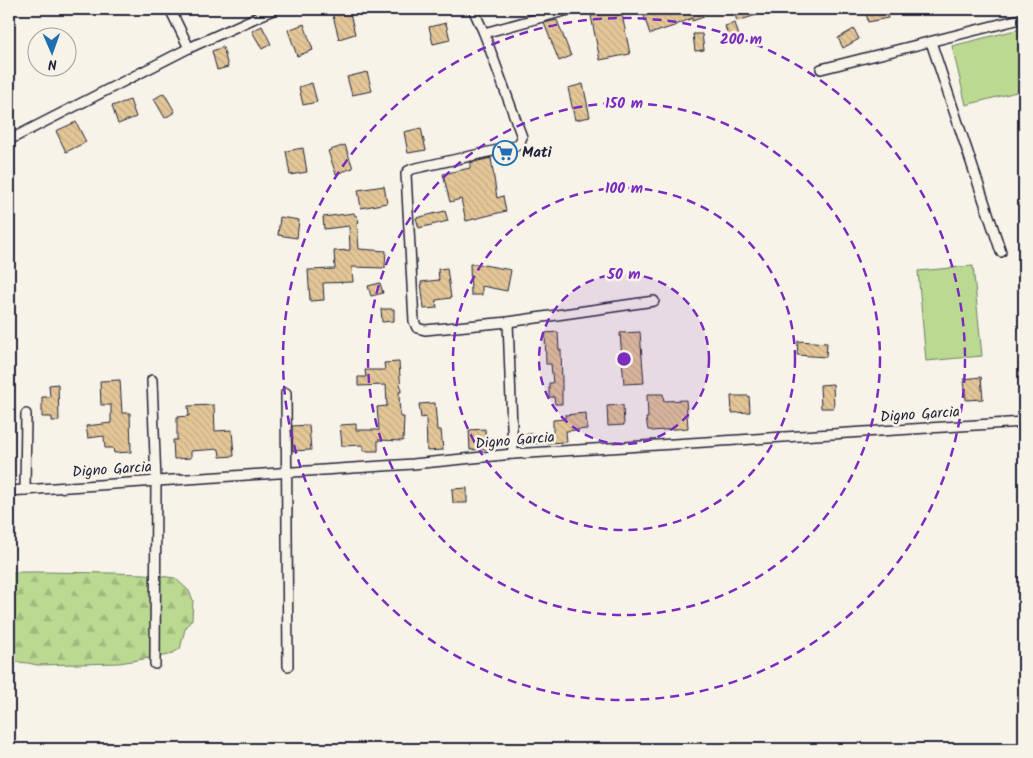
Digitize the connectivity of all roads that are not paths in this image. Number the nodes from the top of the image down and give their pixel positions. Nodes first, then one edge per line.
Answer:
1 (170, 9) edge
2 (275, 9) edge
3 (473, 9) edge
4 (572, 9) edge
5 (1024, 18) edge
6 (484, 33) junction
7 (931, 42) junction
8 (190, 48) junction
9 (821, 69) dead end
10 (9, 140) edge
11 (1001, 252) dead end
12 (654, 301) dead end
13 (508, 322) junction
14 (152, 380) dead end
15 (286, 393) dead end
16 (26, 414) dead end
17 (1024, 422) edge
18 (513, 454) junction
19 (286, 472) junction
20 (156, 481) junction
21 (26, 490) junction
22 (9, 491) edge
23 (154, 664) dead end
24 (288, 666) dead end

1 - 8 street
2 - 8 street
3 - 6 street
4 - 6 street
5 - 7 street
6 - 13 street
7 - 9 street
7 - 11 street
8 - 10 street
12 - 13 street
13 - 18 street
14 - 20 street
15 - 19 street
16 - 21 street
17 - 18 street, Digno Garcia
18 - 19 street, Digno Garcia
19 - 20 street, Digno Garcia
19 - 24 street
20 - 21 street, Digno Garcia
20 - 23 street
21 - 22 street, Digno Garcia

